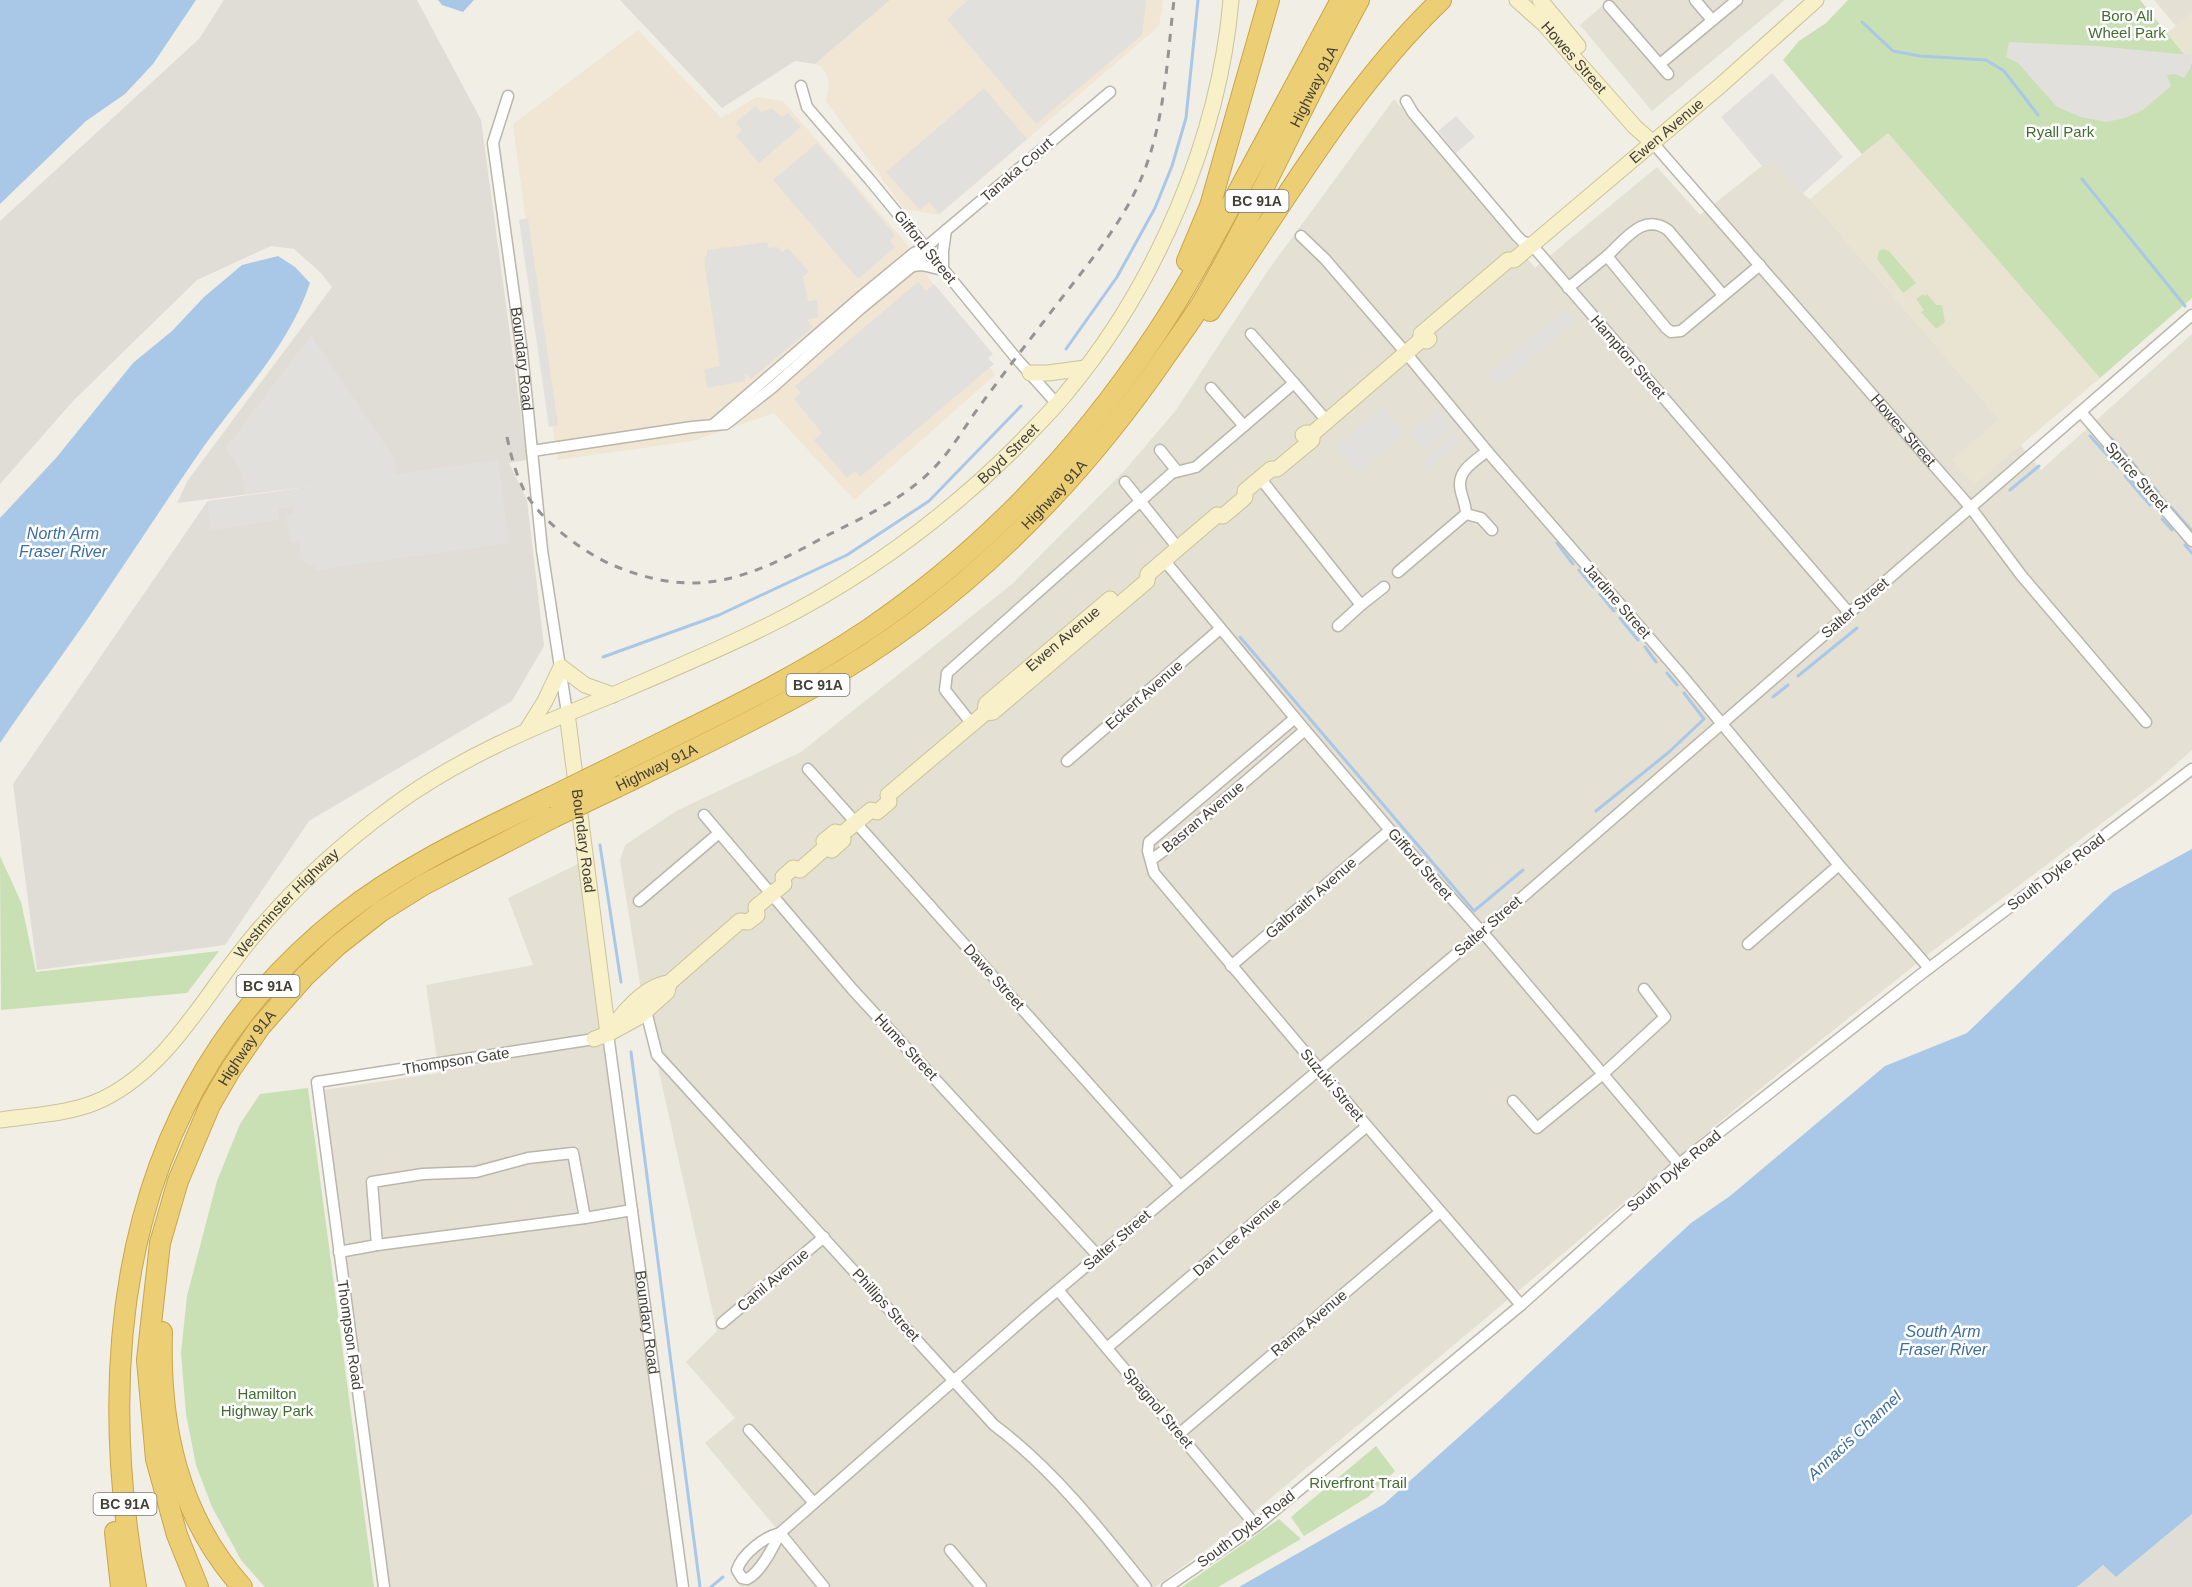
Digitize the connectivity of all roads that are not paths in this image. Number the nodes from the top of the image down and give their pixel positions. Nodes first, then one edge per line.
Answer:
1 (1231, 0) edge
2 (1269, 0) edge
3 (1341, 0) edge
4 (1359, 0) edge
5 (1441, 0) edge
6 (1517, 0) edge
7 (1540, 0) edge
8 (1695, 0) edge
9 (1737, 0) edge
10 (1816, 0) edge
11 (1609, 6) dead end
12 (1712, 20) junction
13 (1660, 64) junction
14 (1668, 74) dead end
15 (801, 86) dead end
16 (1110, 92) dead end
17 (508, 96) dead end
18 (1406, 101) dead end
19 (1653, 143) junction
20 (946, 230) junction
21 (1301, 236) dead end
22 (1532, 245) junction
23 (925, 248) junction
24 (1607, 256) junction
25 (1760, 264) junction
26 (913, 266) junction
27 (943, 270) junction
28 (1568, 288) junction
29 (1723, 295) junction
30 (2192, 315) edge
31 (1157, 333) junction
32 (1251, 334) dead end
33 (1407, 353) junction
34 (1086, 368) junction
35 (1030, 373) junction
36 (1294, 384) junction
37 (1211, 388) dead end
38 (1140, 393) junction
39 (1057, 404) junction
40 (2081, 412) junction
41 (1327, 421) junction
42 (714, 424) junction
43 (1244, 426) junction
44 (1160, 450) dead end
45 (532, 451) junction
46 (1487, 451) junction
47 (1177, 471) junction
48 (1266, 473) junction
49 (1125, 482) dead end
50 (1141, 502) junction
51 (1971, 508) junction
52 (1466, 514) junction
53 (1492, 530) dead end
54 (2192, 541) edge
55 (1178, 548) junction
56 (1164, 560) junction
57 (1398, 572) dead end
58 (1384, 587) dead end
59 (1361, 605) junction
60 (1850, 614) junction
61 (1338, 626) dead end
62 (1220, 629) junction
63 (561, 667) junction
64 (613, 695) junction
65 (567, 713) junction
66 (1295, 718) junction
67 (2146, 722) dead end
68 (1721, 723) junction
69 (972, 724) junction
70 (527, 730) junction
71 (1305, 730) junction
72 (1067, 761) dead end
73 (808, 769) dead end
74 (2192, 769) edge
75 (704, 815) dead end
76 (855, 823) junction
77 (1390, 830) junction
78 (719, 833) junction
79 (1151, 860) junction
80 (1839, 865) junction
81 (771, 894) junction
82 (639, 901) dead end
83 (1481, 933) junction
84 (1748, 944) dead end
85 (1232, 966) junction
86 (1929, 969) junction
87 (669, 982) junction
88 (1644, 989) dead end
89 (602, 990) junction
90 (629, 1009) junction
91 (646, 1011) junction
92 (601, 1037) junction
93 (1319, 1068) junction
94 (231, 1070) junction
95 (1603, 1074) junction
96 (317, 1082) joint
97 (1513, 1101) dead end
98 (0, 1120) edge
99 (1367, 1126) junction
100 (1679, 1164) junction
101 (1180, 1186) junction
102 (632, 1210) junction
103 (1440, 1212) junction
104 (585, 1218) junction
105 (824, 1237) junction
106 (377, 1245) junction
107 (339, 1252) junction
108 (1099, 1257) junction
109 (1058, 1290) junction
110 (1521, 1305) junction
111 (722, 1323) dead end
112 (1108, 1347) junction
113 (953, 1379) junction
114 (120, 1419) junction
115 (749, 1430) dead end
116 (1179, 1434) junction
117 (814, 1503) junction
118 (1256, 1526) junction
119 (950, 1550) dead end
120 (121, 1587) edge
121 (136, 1587) edge
122 (198, 1587) edge
123 (242, 1587) edge
124 (384, 1587) edge
125 (683, 1587) edge
126 (824, 1587) edge
127 (981, 1587) edge
128 (1146, 1587) edge
129 (1167, 1587) edge

1 - 34 street, Boyd Street
2 - 31 highway
3 - 31 highway, Highway 91A / BC 91A
4 - 38 highway, Highway 91A / BC 91A
5 - 38 highway
6 - 19 street, Howes Street
7 - 19 street, Howes Street
8 - 12 street
9 - 12 street
10 - 19 street, Ewen Avenue
11 - 13 street
12 - 13 street
13 - 14 street
15 - 23 street, Gifford Street
16 - 20 street, Tanaka Court
17 - 45 street, Boundary Road
18 - 22 street, Hampton Street
19 - 22 street, Ewen Avenue
19 - 25 street, Howes Street
20 - 23 street, Tanaka Court
20 - 27 street
21 - 33 street, Jardine Street
22 - 28 street, Hampton Street
22 - 33 street, Ewen Avenue
23 - 26 street
23 - 27 street, Gifford Street
23 - 42 street
24 - 28 street
24 - 29 street
24 - 29 street
25 - 29 street
25 - 51 street, Howes Street
26 - 27 street
26 - 42 street
27 - 35 street, Gifford Street
28 - 60 street, Hampton Street
30 - 40 street, Salter Street
31 - 114 highway, Highway 91A / BC 91A, bridge
32 - 36 street
33 - 41 street, Ewen Avenue
33 - 46 street, Jardine Street
34 - 35 street
34 - 39 street, Boyd Street
35 - 39 street, Gifford Street
36 - 41 street
36 - 43 street
37 - 43 street
38 - 94 highway, Highway 91A / BC 91A, bridge
39 - 64 street, Boyd Street
40 - 51 street, Salter Street
40 - 54 street, Sprice Street
41 - 48 street, Ewen Avenue
42 - 45 street
43 - 47 street
44 - 47 street
45 - 63 street, Boundary Road
46 - 52 street
46 - 68 street, Jardine Street
47 - 50 street
48 - 55 street, Ewen Avenue
48 - 59 street
49 - 50 street
50 - 55 street
50 - 69 street
51 - 60 street, Salter Street
51 - 67 street, Howes Street
52 - 53 street
52 - 57 street
55 - 56 street, Ewen Avenue
56 - 62 street, Gifford Street
56 - 69 street, Ewen Avenue
58 - 59 street
59 - 61 street
60 - 68 street, Salter Street
62 - 66 street, Gifford Street
62 - 72 street, Eckert Avenue
63 - 64 street
63 - 65 street, Boundary Road
63 - 70 street
64 - 65 street, Boyd Street
65 - 70 street, Westminster Highway
65 - 89 street, Boundary Road
66 - 71 street, Gifford Street
66 - 79 street, Basran Avenue
68 - 80 street, Jardine Street
68 - 83 street, Salter Street
69 - 76 street, Ewen Avenue
70 - 98 street, Westminster Highway
71 - 77 street, Gifford Street
71 - 79 street, Basran Avenue
73 - 76 street, Dawe Street
74 - 86 street, South Dyke Road
75 - 78 street, Hume Street
76 - 81 street, Ewen Avenue
76 - 101 street, Dawe Street
77 - 83 street, Gifford Street
77 - 85 street, Galbraith Avenue
78 - 81 street, Hume Street
78 - 82 street
79 - 85 street, Suzuki Street
80 - 84 street
80 - 86 street, Jardine Street
81 - 87 street, Ewen Avenue
81 - 108 street, Hume Street
83 - 93 street, Salter Street
83 - 95 street, Gifford Street
85 - 93 street, Suzuki Street
86 - 100 street, South Dyke Road
87 - 90 street, Ewen Avenue
87 - 91 street, Ewen Avenue
88 - 95 street
89 - 90 street
89 - 92 street, Boundary Road
90 - 92 street, Ewen Avenue
91 - 92 street, Ewen Avenue
91 - 105 street, Phillips Street
92 - 96 street, Thompson Gate
92 - 102 street, Boundary Road
93 - 99 street, Suzuki Street
93 - 101 street, Salter Street
94 - 122 highway, Highway 91A / BC 91A
94 - 123 highway
95 - 97 street
95 - 100 street, Gifford Street
96 - 107 street, Thompson Road
99 - 103 street, Suzuki Street
99 - 112 street, Dan Lee Avenue
100 - 110 street, South Dyke Road
101 - 108 street, Salter Street
102 - 104 street
102 - 125 street, Boundary Road
103 - 110 street, Suzuki Street
103 - 116 street, Rama Avenue
104 - 106 street
104 - 106 street
105 - 111 street, Canil Avenue
105 - 113 street, Phillips Street
106 - 107 street
107 - 124 street, Thompson Road
108 - 109 street, Salter Street
109 - 112 street, Spagnol Street
109 - 113 street, Salter Street
110 - 118 street, South Dyke Road
112 - 116 street, Spagnol Street
113 - 117 street, Salter Street
113 - 128 street, Phillips Street
114 - 120 highway
114 - 121 highway, Highway 91A / BC 91A
115 - 117 street
116 - 118 street, Spagnol Street
117 - 126 street, Salter Street
118 - 129 street, South Dyke Road
119 - 127 street

